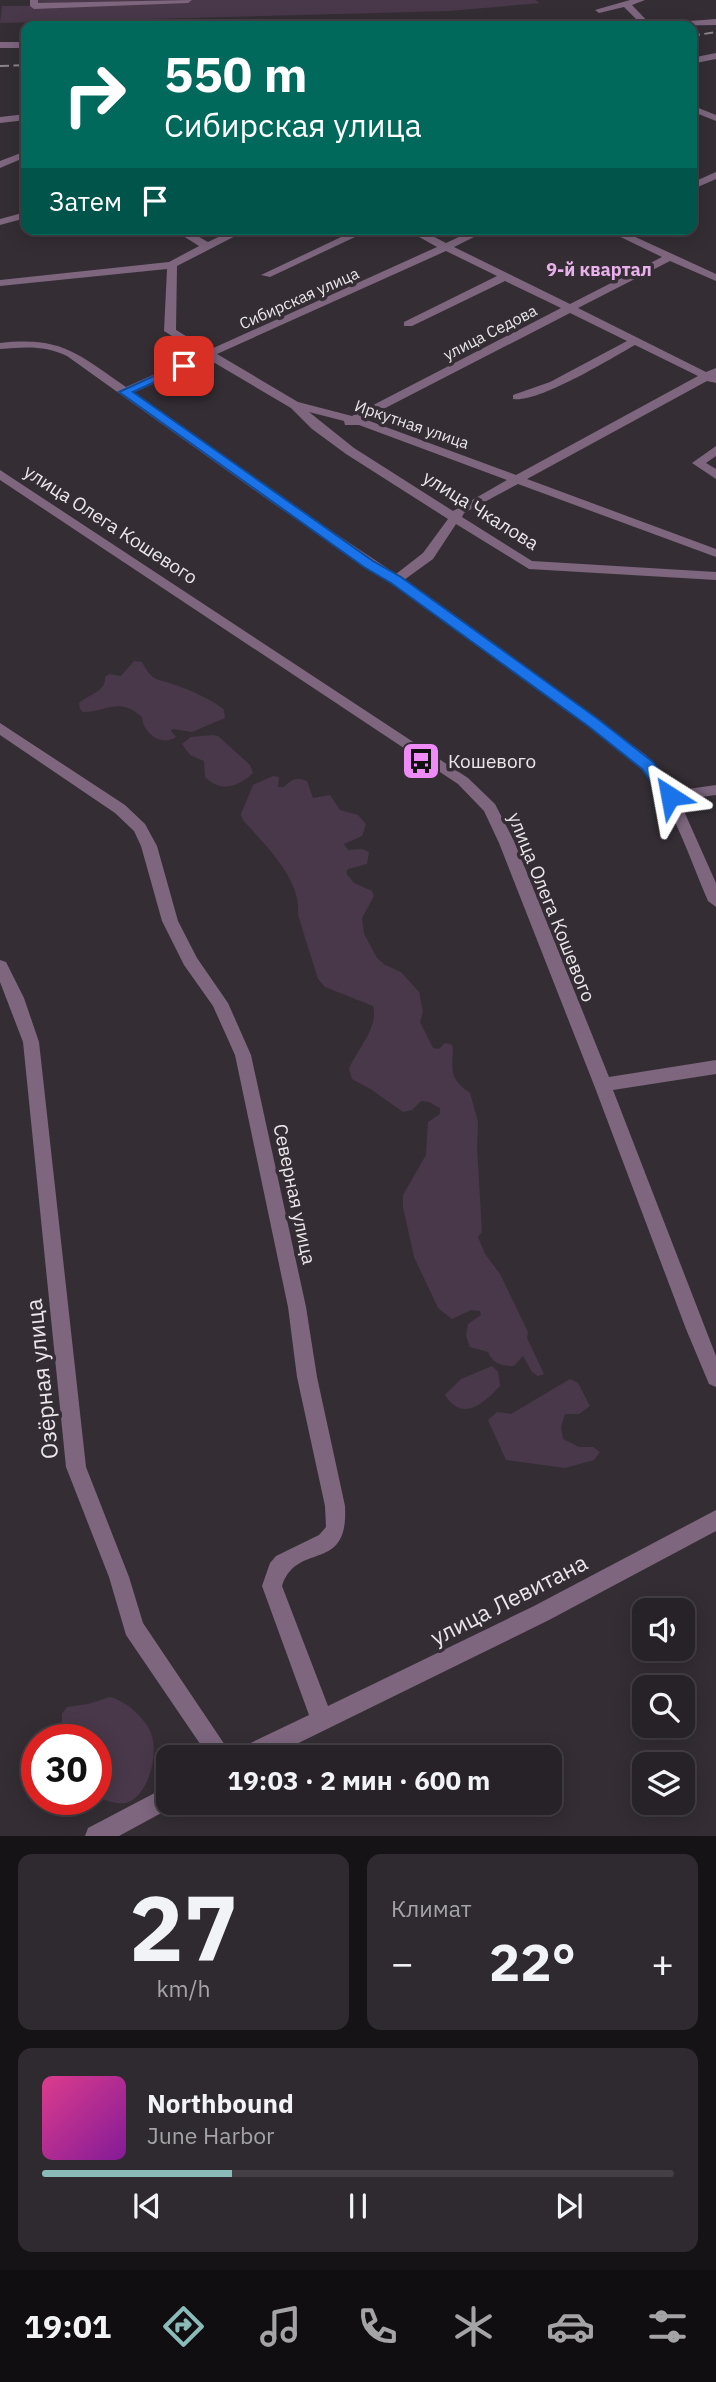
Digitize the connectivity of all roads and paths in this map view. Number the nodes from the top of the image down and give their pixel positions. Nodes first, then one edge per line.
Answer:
1 (188, 0) edge
2 (642, 0) edge
3 (157, 1) edge
4 (100, 2) edge
5 (34, 3) edge
6 (627, 5) junction
7 (599, 10) dead end
8 (643, 21) edge
9 (716, 22) edge
10 (697, 23) edge
11 (0, 45) edge
12 (21, 45) edge
13 (716, 56) edge
14 (697, 60) edge
15 (697, 110) edge
16 (21, 118) edge
17 (716, 118) edge
18 (0, 120) edge
19 (21, 156) edge
20 (0, 165) edge
21 (716, 175) edge
22 (697, 184) edge
23 (21, 216) edge
24 (0, 222) edge
25 (188, 235) edge
26 (231, 235) edge
27 (354, 235) edge
28 (422, 235) edge
29 (472, 235) edge
30 (622, 235) edge
31 (207, 246) junction
32 (446, 247) junction
33 (670, 257) junction
34 (172, 265) junction
35 (266, 275) dead end
36 (506, 276) junction
37 (716, 278) edge
38 (0, 283) edge
39 (569, 310) junction
40 (408, 324) dead end
41 (635, 341) junction
42 (0, 346) edge
43 (208, 356) junction
44 (713, 376) edge
45 (125, 392) junction
46 (517, 397) dead end
47 (295, 405) junction
48 (353, 420) junction
49 (324, 432) junction
50 (716, 450) edge
51 (0, 474) edge
52 (716, 475) edge
53 (520, 478) junction
54 (455, 518) junction
55 (716, 553) edge
56 (716, 576) edge
57 (396, 580) junction
58 (0, 728) edge
59 (716, 790) edge
60 (670, 796) junction
61 (716, 901) edge
62 (0, 966) edge
63 (716, 1067) edge
64 (603, 1085) junction
65 (716, 1378) edge
66 (716, 1520) edge
67 (322, 1720) junction
68 (214, 1745) edge
69 (271, 1745) edge
70 (156, 1804) edge
71 (96, 1836) edge

1 - 3 street
2 - 6 street
3 - 4 street
4 - 5 street
6 - 7 street
6 - 8 street
9 - 10 street
11 - 12 street
13 - 14 street
15 - 17 street
16 - 18 street
19 - 20 street
21 - 22 street
23 - 24 street
25 - 31 street
26 - 31 street
27 - 35 street
28 - 32 street
29 - 32 street, Сибирская улица
30 - 33 street
31 - 34 street
32 - 36 street
32 - 43 street, Сибирская улица
33 - 37 street
33 - 39 street, улица Седова
34 - 38 street
34 - 43 street, Иркутная улица
36 - 39 street
36 - 40 street
39 - 41 street
39 - 48 street, улица Седова
41 - 44 street
41 - 46 street
42 - 45 street
43 - 45 street, Сибирская улица
43 - 47 street, Иркутная улица
44 - 53 street
45 - 57 street
47 - 48 street, Иркутная улица
47 - 49 street, улица Чкалова
48 - 49 street, улица Седова
48 - 53 street, Иркутная улица
49 - 54 street, улица Чкалова
50 - 52 street
51 - 64 street, улица Олега Кошевого
53 - 54 street
53 - 55 street, Иркутная улица
54 - 56 street, улица Чкалова
54 - 57 street
57 - 60 street
58 - 67 street, Северная улица
59 - 60 street
60 - 61 street
62 - 68 street, Озёрная улица
63 - 64 street
64 - 65 street, улица Олега Кошевого
66 - 67 street, улица Левитана
67 - 69 street, улица Левитана
70 - 71 street

